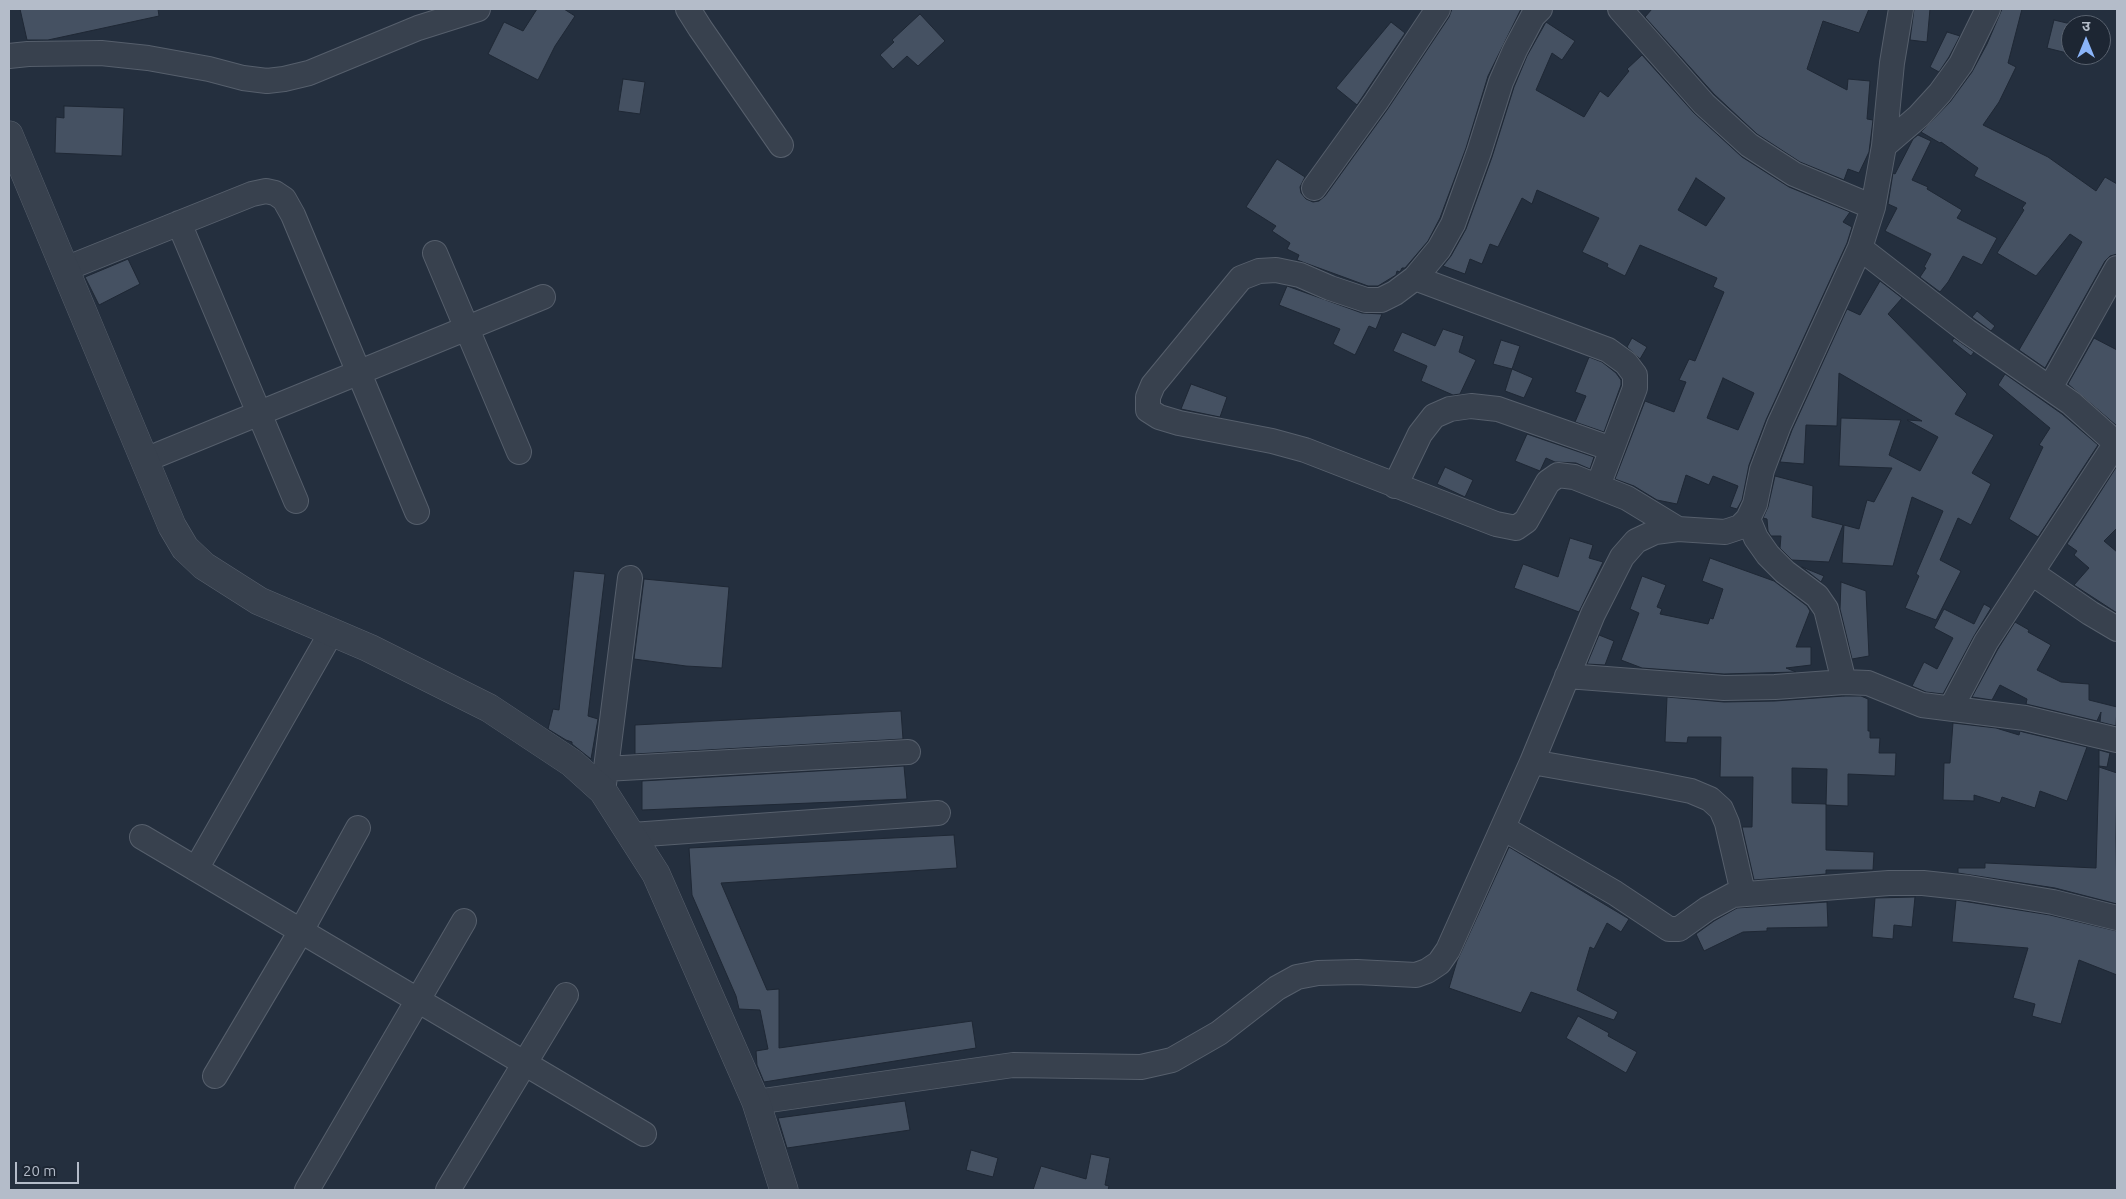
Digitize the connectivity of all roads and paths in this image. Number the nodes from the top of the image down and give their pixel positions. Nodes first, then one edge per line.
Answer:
1 (478, 9) edge
2 (688, 9) edge
3 (1438, 9) edge
4 (1540, 9) edge
5 (1902, 9) edge
6 (1988, 9) edge
7 (1632, 14) edge
8 (9, 56) edge
9 (9, 135) edge
10 (782, 145) dead end
11 (1884, 146) junction
12 (1314, 188) dead end
13 (1873, 207) junction
14 (179, 223) junction
15 (1860, 248) junction
16 (435, 253) dead end
17 (2117, 268) edge
18 (65, 269) junction
19 (1415, 278) junction
20 (543, 297) dead end
21 (466, 329) junction
22 (359, 372) junction
23 (2050, 388) junction
24 (259, 414) junction
25 (2117, 444) edge
26 (1612, 449) junction
27 (518, 452) dead end
28 (145, 460) junction
29 (1395, 486) junction
30 (1598, 486) junction
31 (296, 501) dead end
32 (417, 512) dead end
33 (1748, 519) junction
34 (1678, 528) junction
35 (2032, 572) junction
36 (630, 578) dead end
37 (2117, 629) edge
38 (331, 633) junction
39 (1567, 676) junction
40 (1844, 682) junction
41 (1951, 708) junction
42 (2117, 740) edge
43 (908, 752) dead end
44 (1532, 762) junction
45 (604, 780) junction
46 (938, 813) dead end
47 (358, 828) dead end
48 (1503, 828) junction
49 (632, 835) junction
50 (142, 837) dead end
51 (196, 869) junction
52 (1743, 893) junction
53 (2117, 918) edge
54 (464, 921) dead end
55 (301, 931) junction
56 (566, 995) dead end
57 (418, 1000) junction
58 (526, 1064) junction
59 (215, 1076) dead end
60 (756, 1102) junction
61 (644, 1134) dead end
62 (307, 1190) edge
63 (448, 1190) edge
64 (784, 1190) edge

1 - 8 street
2 - 10 street
3 - 12 street
4 - 19 street
5 - 11 street
6 - 11 street
7 - 13 street
9 - 18 street
11 - 13 street
13 - 15 street
14 - 18 street
14 - 22 street
14 - 24 street
15 - 23 street
15 - 33 street
16 - 21 street
17 - 23 street
18 - 28 street
19 - 26 street
19 - 29 street
20 - 21 street
21 - 22 street
21 - 27 street
22 - 24 street
22 - 32 street
23 - 25 street
24 - 28 street
24 - 31 street
25 - 35 street
26 - 29 street
26 - 30 street
28 - 38 street
29 - 30 street
30 - 34 street
33 - 34 street
33 - 40 street
34 - 39 street
35 - 37 street
35 - 41 street
36 - 45 street
38 - 45 street
38 - 51 street
39 - 40 street
39 - 44 street
40 - 41 street
41 - 42 street
43 - 45 street
44 - 48 street
44 - 52 street
45 - 49 street
46 - 49 street
47 - 55 street
48 - 52 street
48 - 60 street
49 - 60 street
50 - 51 street
51 - 55 street
52 - 53 street
54 - 57 street
55 - 57 street
55 - 59 street
56 - 58 street
57 - 58 street
57 - 62 street
58 - 61 street
58 - 63 street
60 - 64 street

